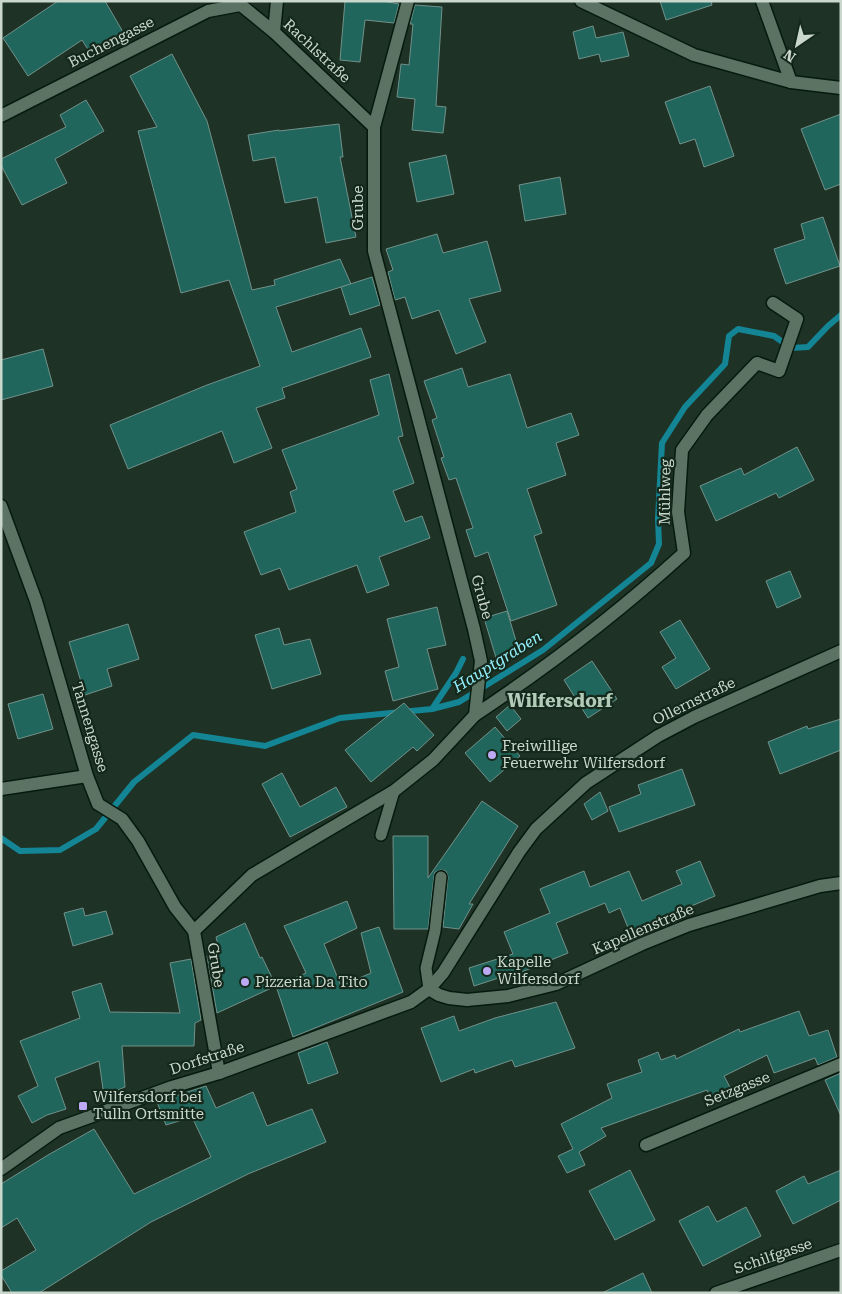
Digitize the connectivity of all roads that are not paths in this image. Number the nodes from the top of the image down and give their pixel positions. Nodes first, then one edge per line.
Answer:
1 (277, 1) edge
2 (408, 1) edge
3 (581, 1) edge
4 (762, 1) edge
5 (238, 3) edge
6 (274, 32) junction
7 (790, 82) junction
8 (841, 88) edge
9 (1, 116) edge
10 (374, 127) junction
11 (773, 303) dead end
12 (1, 506) edge
13 (841, 651) edge
14 (475, 715) junction
15 (87, 776) junction
16 (1, 789) edge
17 (394, 791) junction
18 (381, 835) dead end
19 (442, 877) dead end
20 (841, 883) edge
21 (194, 931) junction
22 (429, 989) junction
23 (841, 1064) edge
24 (219, 1073) junction
25 (646, 1145) dead end
26 (1, 1169) edge
27 (841, 1250) edge
28 (716, 1293) edge

1 - 6 street
2 - 10 street, Grube
3 - 7 street
4 - 7 street
5 - 6 street, Rachlstraße
5 - 9 street, Buchengasse
6 - 10 street, Rachlstraße
7 - 8 street
10 - 14 street, Grube
11 - 14 street, Mühlweg
12 - 15 street, Tannengasse
13 - 22 street, Ollernstraße
14 - 17 street, Grube
15 - 16 street
15 - 21 street, Tannengasse
17 - 18 lane
17 - 21 street, Grube
19 - 22 lane
20 - 22 street, Kapellenstraße
21 - 24 street, Grube
22 - 24 street, Dorfstraße
23 - 25 street, Setzgasse
24 - 26 street, Dorfstraße
27 - 28 street, Schilfgasse

